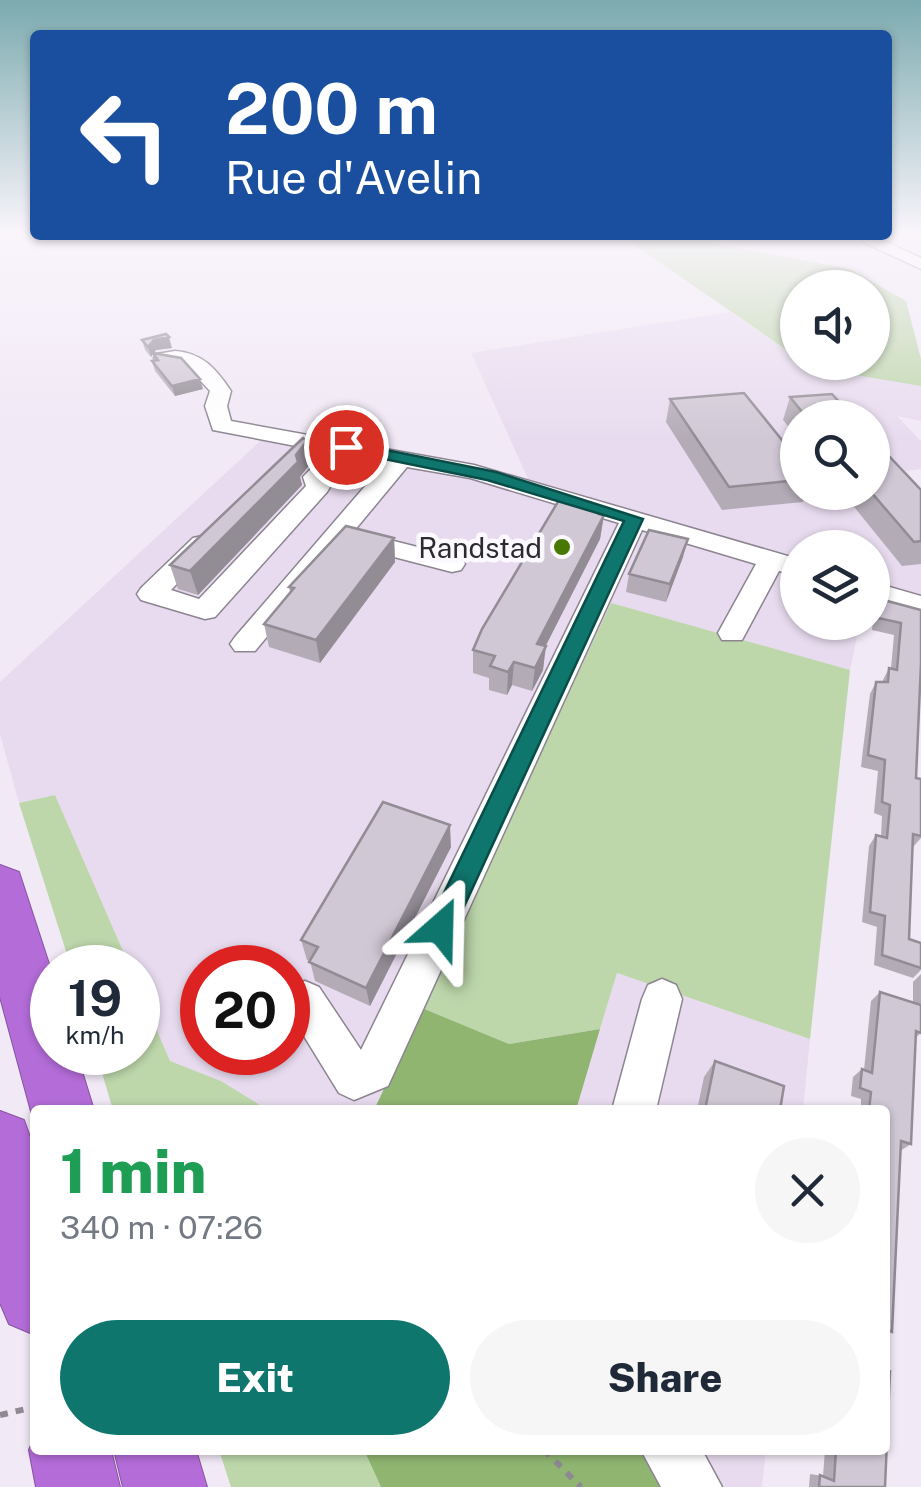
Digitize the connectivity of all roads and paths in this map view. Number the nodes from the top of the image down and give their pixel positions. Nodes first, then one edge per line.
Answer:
1 (164, 358) edge
2 (310, 440) junction
3 (346, 447) junction
4 (402, 458) junction
5 (282, 467) edge
6 (634, 519) junction
7 (215, 531) edge
8 (328, 532) junction
9 (780, 563) edge
10 (452, 564) dead end
11 (780, 569) edge
12 (890, 596) edge
13 (921, 605) edge
14 (732, 632) dead end
15 (245, 644) dead end
16 (0, 889) edge
17 (662, 999) dead end
18 (310, 1010) edge
19 (60, 1105) edge
20 (635, 1105) edge
21 (0, 1144) edge
22 (30, 1276) edge
23 (30, 1408) edge
24 (0, 1415) edge
25 (71, 1455) edge
26 (155, 1455) edge
27 (549, 1455) edge
28 (672, 1455) edge
29 (78, 1487) edge
30 (165, 1487) edge
31 (581, 1487) edge
32 (694, 1487) edge

1 - 2 street
2 - 3 street
2 - 5 street
3 - 4 street
3 - 7 street
4 - 6 street
4 - 8 street
6 - 9 street
6 - 18 street
8 - 10 street
8 - 15 street
11 - 14 street
12 - 13 street
16 - 19 highway
17 - 20 street
21 - 22 highway
23 - 24 path
25 - 29 highway
26 - 30 highway
27 - 31 path
28 - 32 street

